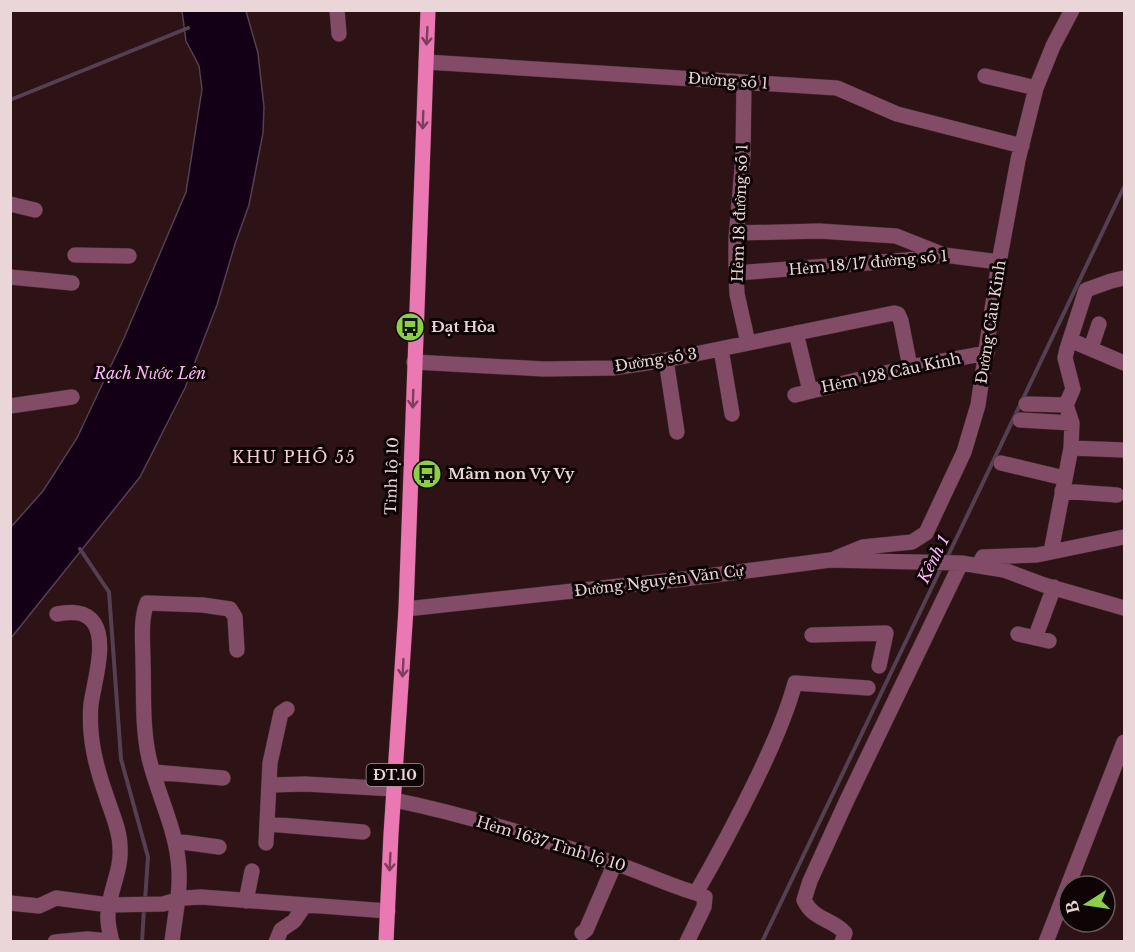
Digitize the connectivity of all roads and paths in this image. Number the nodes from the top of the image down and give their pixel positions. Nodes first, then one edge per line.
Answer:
1 (337, 10) edge
2 (428, 10) edge
3 (1072, 10) edge
4 (339, 34) dead end
5 (426, 62) junction
6 (985, 76) dead end
7 (744, 82) junction
8 (1036, 88) junction
9 (1022, 146) junction
10 (10, 204) edge
11 (35, 210) dead end
12 (737, 233) junction
13 (75, 255) dead end
14 (944, 255) junction
15 (129, 256) dead end
16 (999, 262) junction
17 (736, 273) junction
18 (10, 277) edge
19 (1125, 278) edge
20 (72, 283) dead end
21 (1100, 324) dead end
22 (796, 333) junction
23 (1070, 340) junction
24 (748, 343) junction
25 (1091, 348) junction
26 (721, 350) junction
27 (987, 353) junction
28 (666, 360) junction
29 (414, 362) junction
30 (1125, 363) edge
31 (910, 367) junction
32 (72, 397) dead end
33 (1026, 404) dead end
34 (1066, 405) junction
35 (10, 406) edge
36 (732, 414) dead end
37 (1020, 420) dead end
38 (1072, 423) junction
39 (677, 432) dead end
40 (1071, 448) junction
41 (1125, 450) edge
42 (1000, 463) dead end
43 (1063, 484) junction
44 (1117, 495) dead end
45 (1125, 537) edge
46 (1051, 552) junction
47 (830, 560) junction
48 (961, 563) junction
49 (978, 566) junction
50 (1053, 587) junction
51 (1125, 608) edge
52 (406, 609) junction
53 (57, 614) dead end
54 (812, 634) dead end
55 (1018, 634) dead end
56 (237, 650) dead end
57 (879, 666) dead end
58 (868, 688) dead end
59 (287, 709) dead end
60 (1125, 742) edge
61 (153, 772) junction
62 (223, 778) dead end
63 (271, 785) junction
64 (394, 795) junction
65 (268, 824) junction
66 (363, 832) dead end
67 (175, 841) junction
68 (266, 843) dead end
69 (219, 847) dead end
70 (615, 863) junction
71 (252, 871) dead end
72 (700, 895) junction
73 (246, 901) junction
74 (170, 902) junction
75 (10, 903) edge
76 (109, 905) junction
77 (305, 905) junction
78 (388, 911) junction
79 (582, 933) dead end
80 (112, 941) edge
81 (55, 942) edge
82 (172, 942) edge
83 (276, 942) edge
84 (386, 942) edge
85 (687, 942) edge
86 (842, 942) edge
87 (1046, 942) edge

1 - 4 street
2 -> 5 main road, Tỉnh lộ 10 / ĐT.10
3 - 8 street, Đường Cầu Kinh
5 - 7 street, Đường số 1
5 -> 29 main road, Tỉnh lộ 10 / ĐT.10
6 - 8 street
7 - 9 street, Đường số 1
7 - 12 street, Hẻm 18 đường số 1
8 - 9 street, Đường Cầu Kinh
9 - 16 street, Đường Cầu Kinh
10 - 11 street
12 - 14 street
12 - 17 street, Hẻm 18 đường số 1
13 - 15 street
14 - 16 street, Hẻm 18/17 đường số 1
14 - 17 street, Hẻm 18/17 đường số 1
16 - 27 street, Đường Cầu Kinh
17 - 24 street, Hẻm 18 đường số 1
18 - 20 street
19 - 23 street
21 - 25 street
22 - 24 street, Đường số 3
22 - 31 street, Đường số 3
22 - 31 street, Hẻm 128 Cầu Kinh
23 - 25 street
23 - 34 street
24 - 26 street, Đường số 3
25 - 30 street
26 - 28 street, Đường số 3
26 - 36 street
27 - 31 street, Hẻm 128 Cầu Kinh
27 - 47 street, Đường Cầu Kinh
28 - 29 street, Đường số 3
28 - 39 street
29 -> 52 main road, Tỉnh lộ 10 / ĐT.10
32 - 35 street
33 - 34 street
34 - 38 street
37 - 38 street
38 - 40 street
40 - 41 street
40 - 43 street
42 - 43 street
43 - 44 street
43 - 46 street
45 - 46 street
46 - 49 street
47 - 48 street, Đường Nguyễn Văn Cự
47 - 52 street, Đường Nguyễn Văn Cự
48 - 49 street, Đường Nguyễn Văn Cự
48 - 86 street
49 - 50 street, Đường Nguyễn Văn Cự
50 - 51 street, Đường Nguyễn Văn Cự
50 - 55 street
52 -> 64 main road, Tỉnh lộ 10 / ĐT.10
53 - 76 street
54 - 57 street
56 - 61 street
58 - 72 street
59 - 63 street
60 - 87 street
61 - 62 street
61 - 67 street
63 - 64 street, Hẻm 1637 Tỉnh lộ 10
63 - 65 street
64 - 70 street, Hẻm 1637 Tỉnh lộ 10
64 -> 78 main road, Tỉnh lộ 10 / ĐT.10
65 - 66 street
65 - 68 street
67 - 69 street
67 - 74 street
70 - 72 street, Hẻm 1637 Tỉnh lộ 10
70 - 79 street
71 - 73 street
72 - 85 street
73 - 74 street
73 - 77 street
74 - 76 street
74 - 82 street
75 - 76 street
76 - 80 street
77 - 78 street
77 - 83 street
78 - 84 main road, Tỉnh lộ 10 / ĐT.10
80 - 81 street

